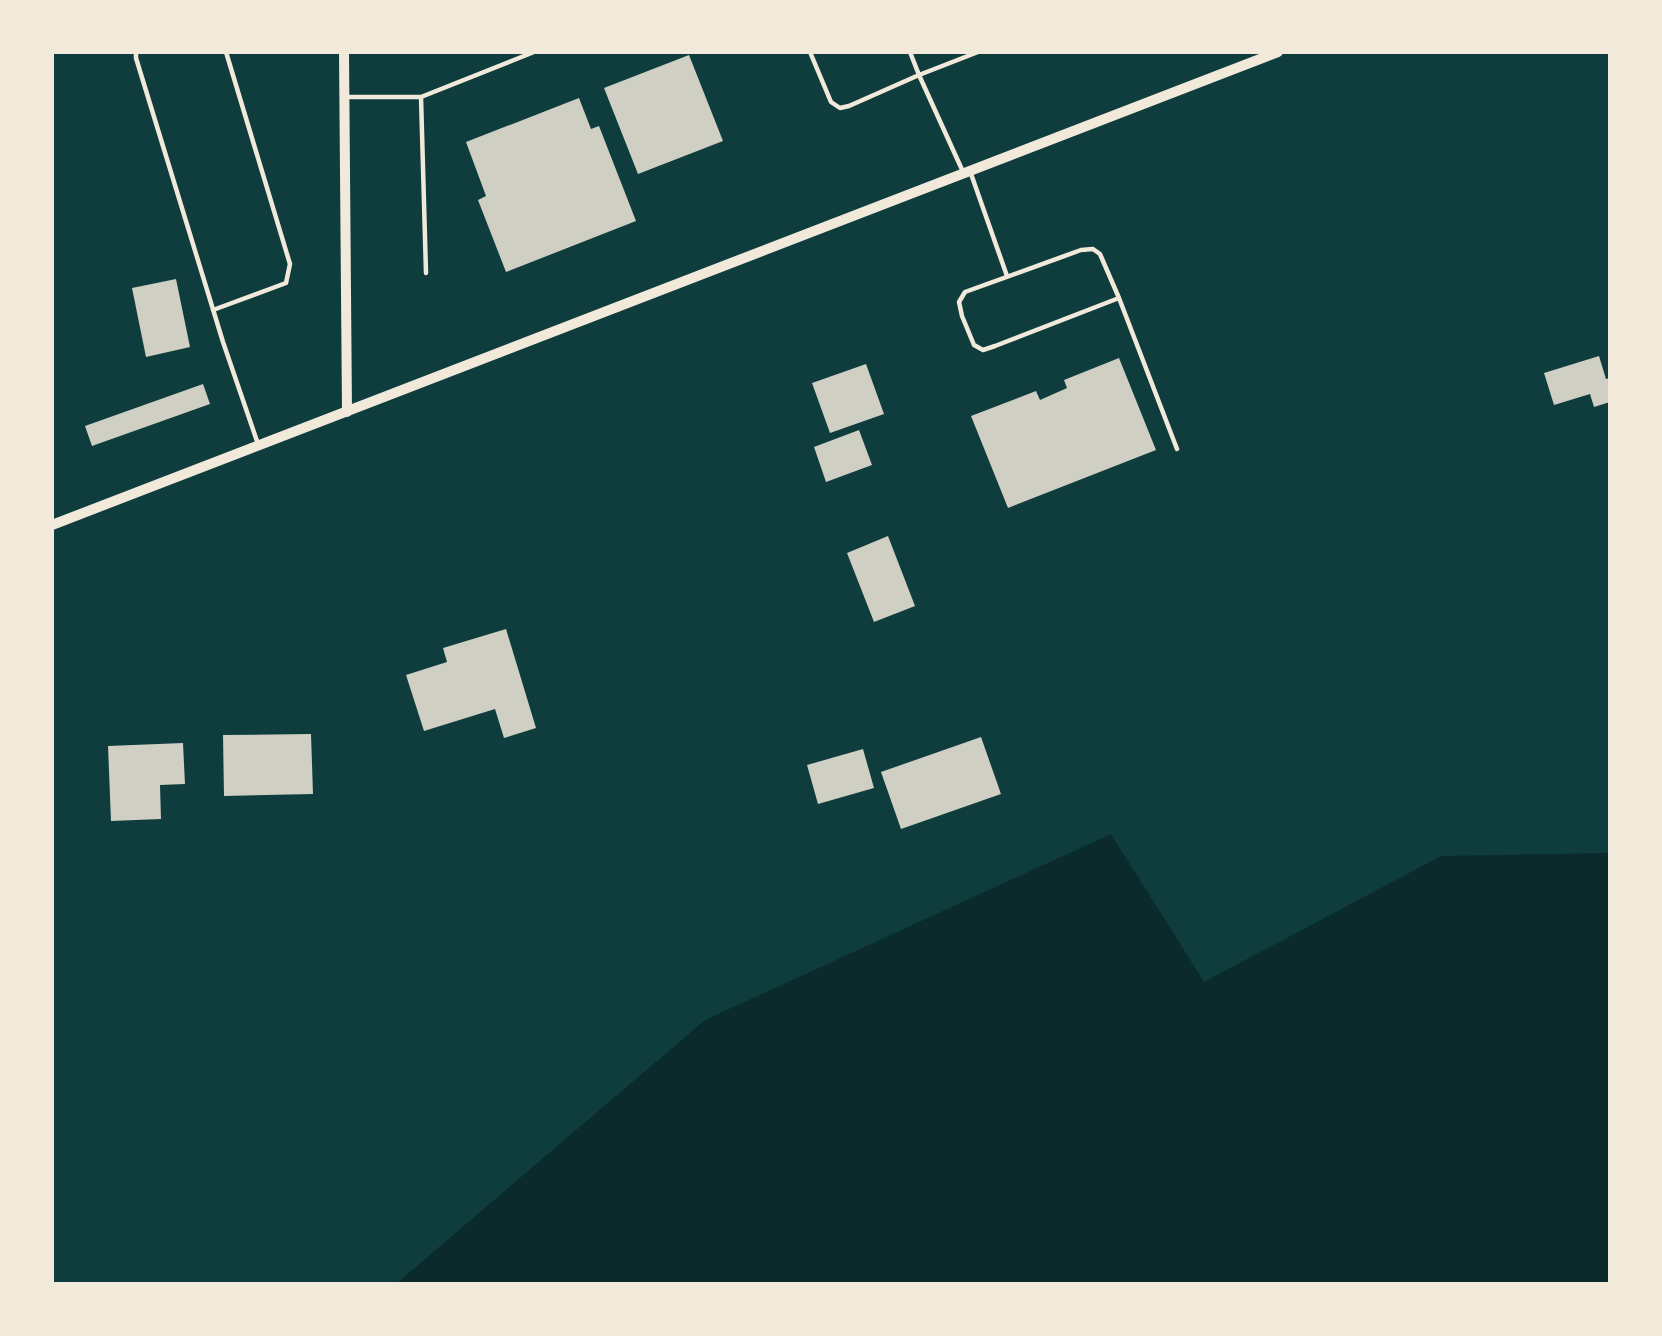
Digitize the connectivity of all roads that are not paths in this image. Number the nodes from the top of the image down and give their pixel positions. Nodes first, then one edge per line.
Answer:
1 (136, 52) edge
2 (226, 52) edge
3 (344, 52) edge
4 (534, 52) edge
5 (810, 52) edge
6 (910, 52) edge
7 (978, 52) edge
8 (1278, 52) edge
9 (919, 75) junction
10 (345, 97) junction
11 (421, 97) junction
12 (967, 173) junction
13 (426, 273) dead end
14 (1007, 276) junction
15 (1119, 298) junction
16 (213, 310) junction
17 (347, 412) junction
18 (259, 447) junction
19 (1177, 449) dead end
20 (52, 525) edge

1 - 16 lane
2 - 16 lane
3 - 10 street
4 - 11 lane
5 - 9 lane
6 - 9 lane
7 - 9 lane
8 - 12 street
9 - 12 lane
10 - 11 lane
10 - 17 street
11 - 13 lane
12 - 14 lane
12 - 17 street
14 - 15 lane
14 - 15 lane
15 - 19 lane
16 - 18 lane
17 - 18 street
18 - 20 street

